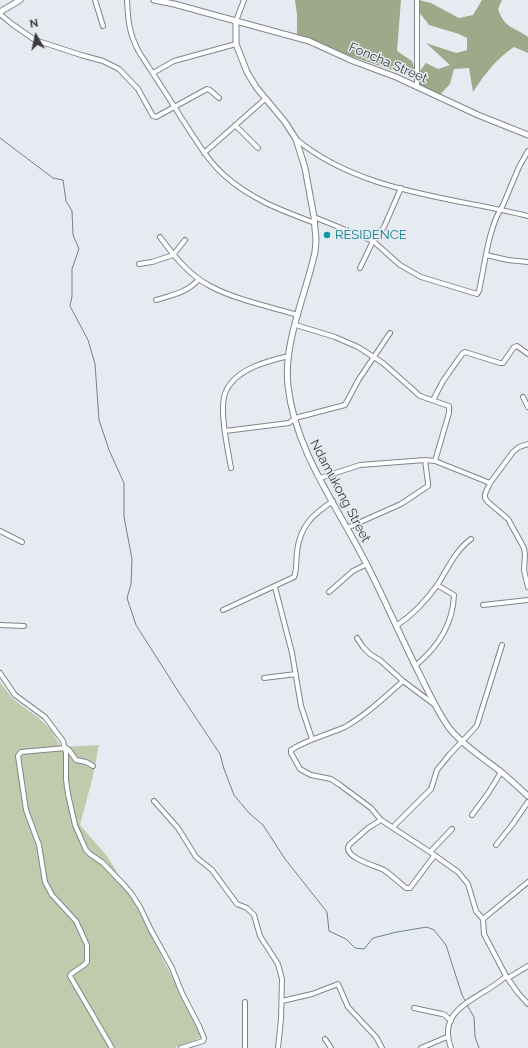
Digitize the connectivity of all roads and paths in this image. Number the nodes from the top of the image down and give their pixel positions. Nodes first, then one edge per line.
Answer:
1 (20, 0) edge
2 (95, 0) edge
3 (127, 0) edge
4 (154, 0) edge
5 (244, 0) edge
6 (417, 0) edge
7 (0, 13) edge
8 (236, 21) junction
9 (103, 26) dead end
10 (236, 44) junction
11 (153, 73) junction
12 (417, 87) junction
13 (219, 98) dead end
14 (265, 99) junction
15 (175, 107) junction
16 (235, 126) junction
17 (528, 135) edge
18 (296, 139) junction
19 (258, 148) dead end
20 (528, 150) edge
21 (204, 153) junction
22 (401, 188) junction
23 (499, 210) junction
24 (528, 216) edge
25 (314, 217) junction
26 (315, 223) junction
27 (160, 237) dead end
28 (185, 240) dead end
29 (373, 241) junction
30 (173, 255) junction
31 (486, 255) junction
32 (528, 262) edge
33 (139, 264) dead end
34 (360, 268) dead end
35 (199, 279) junction
36 (156, 300) dead end
37 (298, 315) junction
38 (296, 325) junction
39 (390, 333) dead end
40 (528, 354) edge
41 (289, 356) junction
42 (374, 358) junction
43 (523, 397) dead end
44 (433, 400) junction
45 (528, 407) edge
46 (295, 418) junction
47 (225, 431) junction
48 (528, 444) edge
49 (425, 460) junction
50 (435, 461) junction
51 (231, 468) dead end
52 (320, 478) junction
53 (490, 483) junction
54 (333, 502) junction
55 (347, 528) junction
56 (0, 531) edge
57 (471, 539) dead end
58 (22, 542) dead end
59 (526, 558) edge
60 (367, 564) junction
61 (437, 585) junction
62 (275, 586) junction
63 (528, 587) edge
64 (329, 592) dead end
65 (528, 600) edge
66 (483, 605) dead end
67 (223, 610) dead end
68 (0, 626) edge
69 (24, 626) dead end
70 (396, 626) junction
71 (357, 638) dead end
72 (502, 645) dead end
73 (415, 666) junction
74 (0, 673) edge
75 (296, 674) junction
76 (264, 678) dead end
77 (403, 681) junction
78 (435, 705) junction
79 (312, 739) junction
80 (461, 741) junction
81 (65, 748) junction
82 (93, 766) dead end
83 (500, 772) junction
84 (528, 796) edge
85 (154, 801) dead end
86 (528, 802) edge
87 (472, 815) dead end
88 (381, 820) junction
89 (393, 827) junction
90 (452, 829) dead end
91 (496, 845) dead end
92 (430, 852) junction
93 (434, 856) junction
94 (528, 882) edge
95 (484, 920) junction
96 (528, 966) edge
97 (507, 977) junction
98 (282, 1001) junction
99 (245, 1002) dead end
100 (528, 1004) edge
101 (414, 1008) dead end
102 (450, 1021) junction
103 (447, 1037) junction
104 (325, 1040) dead end
105 (112, 1048) edge
106 (181, 1048) edge
107 (245, 1048) edge
108 (278, 1048) edge
109 (331, 1048) edge
110 (382, 1048) edge
111 (421, 1048) edge
112 (451, 1048) edge

1 - 7 main road
2 - 9 street
3 - 11 street
4 - 8 main road, Foncha Street
5 - 8 street
6 - 12 street
7 - 15 street
8 - 10 main road, Ndamukong Street
8 - 12 main road, Foncha Street
10 - 11 street
10 - 14 main road, Ndamukong Street
11 - 15 street
12 - 17 main road, Foncha Street
13 - 15 street
14 - 16 street
14 - 18 main road, Ndamukong Street
15 - 21 street
16 - 19 street
16 - 21 street
18 - 22 street
18 - 25 main road, Ndamukong Street
20 - 23 street
21 - 26 street
22 - 23 street
22 - 29 street
23 - 24 street
23 - 31 street
25 - 26 main road, Ndamukong Street
25 - 29 street
26 - 37 main road, Ndamukong Street
27 - 30 street
28 - 30 street
29 - 31 street
29 - 34 street
30 - 33 street
30 - 35 street
31 - 32 street
35 - 36 street
35 - 37 street
37 - 38 main road, Ndamukong Street
38 - 41 main road, Ndamukong Street
38 - 42 street
39 - 42 street
40 - 44 street
41 - 46 main road, Ndamukong Street
41 - 47 street
42 - 44 street
42 - 46 street
43 - 45 street
44 - 50 street
46 - 47 street
46 - 52 main road, Ndamukong Street
47 - 51 street
48 - 53 street
49 - 50 street
49 - 52 street
49 - 55 street
50 - 53 street
52 - 54 main road, Ndamukong Street
53 - 59 street
54 - 55 main road, Ndamukong Street
54 - 62 street
55 - 60 main road, Ndamukong Street
56 - 58 street
57 - 61 street
59 - 63 street
60 - 64 street
60 - 70 main road, Ndamukong Street
61 - 70 street
61 - 73 street
62 - 67 street
62 - 75 street
65 - 66 street
68 - 69 street
70 - 73 main road, Ndamukong Street
71 - 77 street
72 - 80 street
73 - 78 main road, Ndamukong Street
74 - 81 street
75 - 76 street
75 - 79 street
77 - 78 street
77 - 79 street
78 - 80 main road, Ndamukong Street
79 - 88 street
80 - 83 main road, Ndamukong Street
80 - 89 street
81 - 82 street
81 - 105 street
81 - 106 street
83 - 84 main road, Ndamukong Street
83 - 87 street
85 - 98 street
86 - 91 street
88 - 89 street
88 - 93 street
89 - 92 street
90 - 92 street
92 - 93 street
93 - 95 street
94 - 95 street
95 - 97 street
96 - 97 street
97 - 100 street
97 - 102 street
98 - 108 street
98 - 110 street
99 - 107 street
101 - 102 street
102 - 103 street
103 - 111 street
103 - 112 street
104 - 109 street

